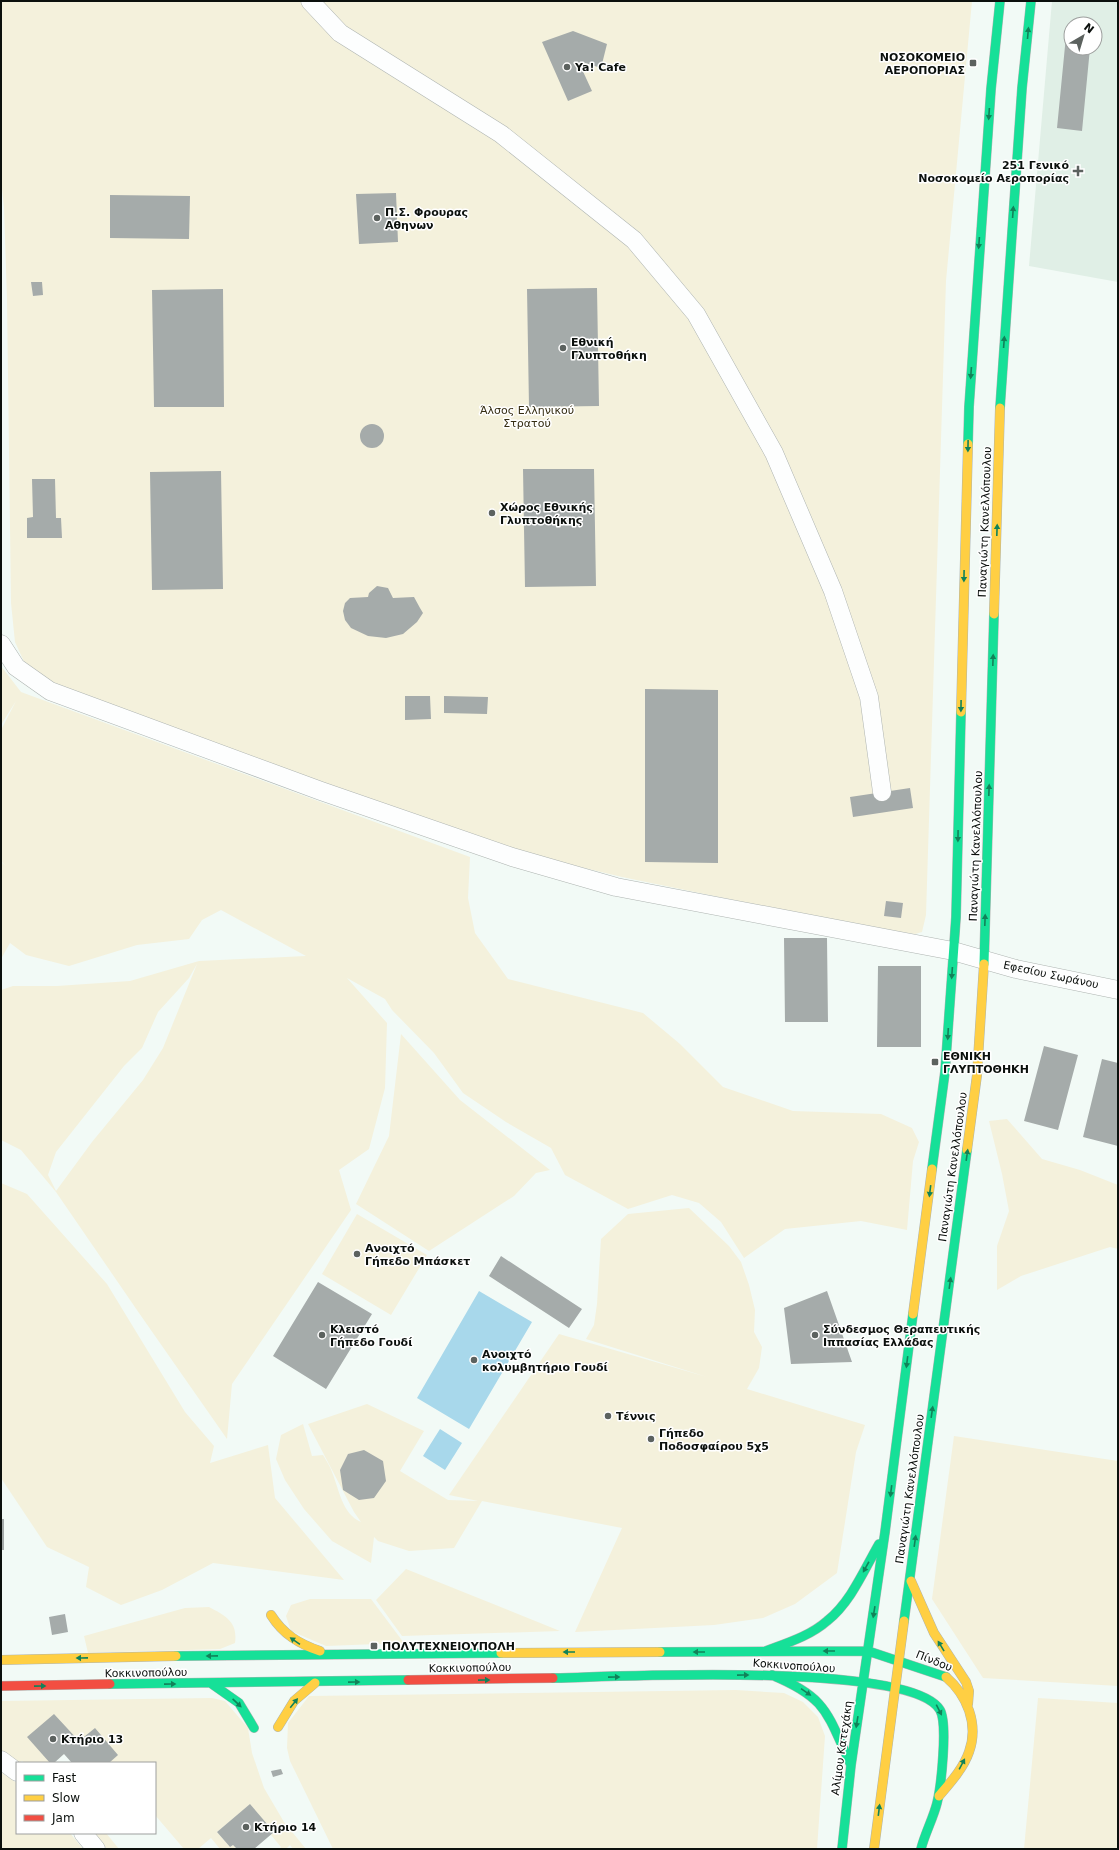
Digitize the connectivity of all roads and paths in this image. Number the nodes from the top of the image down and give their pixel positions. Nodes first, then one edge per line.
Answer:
1 (310, 1) edge
2 (1000, 1) edge
3 (1031, 1) edge
4 (1, 644) edge
5 (882, 792) dead end
6 (953, 951) junction
7 (984, 959) junction
8 (1118, 990) edge
9 (885, 1532) junction
10 (910, 1580) junction
11 (271, 1615) dead end
12 (766, 1651) junction
13 (868, 1651) junction
14 (329, 1654) junction
15 (898, 1659) junction
16 (1, 1660) edge
17 (876, 1663) dead end
18 (772, 1675) junction
19 (885, 1675) dead end
20 (314, 1682) junction
21 (212, 1684) junction
22 (863, 1684) junction
23 (1, 1686) edge
24 (894, 1687) junction
25 (968, 1704) junction
26 (278, 1727) dead end
27 (254, 1728) dead end
28 (1, 1760) edge
29 (851, 1766) junction
30 (16, 1771) edge
31 (939, 1796) junction
32 (83, 1834) edge
33 (96, 1849) edge
34 (842, 1849) edge
35 (874, 1849) edge
36 (921, 1849) edge

1 - 5 street
2 -> 6 main road, Παναγιώτη Κανελλόπουλου
7 -> 3 main road, Παναγιώτη Κανελλόπουλου
4 - 6 street, Εφεσίου Σωράνου
6 - 7 street, Εφεσίου Σωράνου
6 -> 9 main road, Παναγιώτη Κανελλόπουλου
7 - 8 street, Εφεσίου Σωράνου
10 -> 7 main road, Παναγιώτη Κανελλόπουλου
9 -> 12 main road
9 -> 13 main road, Παναγιώτη Κανελλόπουλου
10 - 15 main road, Παναγιώτη Κανελλόπουλου
25 -> 10 main road
14 -> 11 main road
13 -> 12 main road, Κοκκινοπούλου
12 -> 14 main road, Κοκκινοπούλου
13 - 15 main road, Κοκκινοπούλου
13 - 17 main road
13 - 22 main road, Αλίμου Κατεχάκη
14 -> 16 main road, Κοκκινοπούλου
15 - 24 main road, Παναγιώτη Κανελλόπουλου
15 - 25 main road, Πίνδου
20 -> 18 main road, Κοκκινοπούλου
18 - 22 main road, Κοκκινοπούλου
18 -> 29 main road
19 - 24 main road
20 - 21 main road, Κοκκινοπούλου
26 -> 20 main road
23 -> 21 main road, Κοκκινοπούλου
21 -> 27 main road
22 - 24 main road, Κοκκινοπούλου
22 -> 29 main road, Αλίμου Κατεχάκη
24 -> 31 main road, Πίνδου
35 -> 24 main road
31 -> 25 main road, Πίνδου
28 - 30 street
29 - 34 main road, Αλίμου Κατεχάκη
31 - 36 main road, Πίνδου
32 - 33 street

